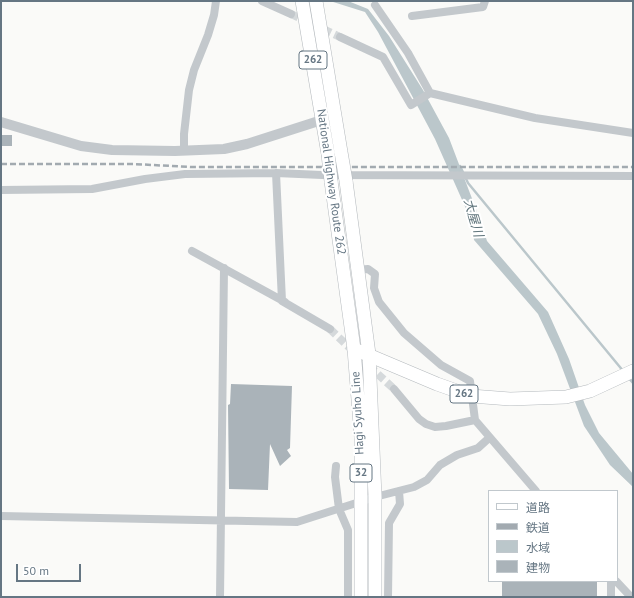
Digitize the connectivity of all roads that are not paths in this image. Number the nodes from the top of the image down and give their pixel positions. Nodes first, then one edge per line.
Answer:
1 (216, 1) edge
2 (262, 1) edge
3 (302, 1) edge
4 (485, 1) edge
5 (316, 2) edge
6 (375, 5) dead end
7 (291, 14) tunnel mouth
8 (412, 16) dead end
9 (340, 37) tunnel mouth
10 (429, 94) junction
11 (336, 115) junction
12 (323, 120) junction
13 (1, 122) edge
14 (633, 133) edge
15 (184, 151) junction
16 (276, 173) junction
17 (633, 176) edge
18 (1, 190) edge
19 (192, 251) dead end
20 (224, 268) junction
21 (357, 270) junction
22 (285, 302) junction
23 (330, 329) tunnel mouth
24 (354, 349) junction
25 (369, 354) junction
26 (633, 371) edge
27 (394, 389) tunnel mouth
28 (471, 396) junction
29 (475, 420) junction
30 (489, 438) junction
31 (336, 466) dead end
32 (535, 490) edge
33 (399, 491) junction
34 (375, 497) junction
35 (362, 502) junction
36 (339, 509) junction
37 (1, 516) edge
38 (220, 521) junction
39 (611, 582) edge
40 (617, 582) edge
41 (220, 597) edge
42 (348, 597) edge
43 (361, 597) edge
44 (375, 597) edge
45 (388, 597) edge
46 (611, 597) edge
47 (631, 597) edge

1 - 15 street
2 - 7 street
3 - 12 main road, National Highway Route 262 / 262
4 - 8 street
5 - 11 main road, National Highway Route 262 / 262
6 - 10 street
9 - 10 street
10 - 14 street
11 - 12 street
11 - 21 main road, National Highway Route 262 / 262, bridge
12 - 15 street
12 - 24 main road, National Highway Route 262 / 262, bridge
13 - 15 street
16 - 17 street
16 - 18 street
16 - 22 street
19 - 20 street
20 - 22 street
20 - 38 street
21 - 25 main road, National Highway Route 262 / 262
21 - 28 street
22 - 23 street
24 - 25 main road, 262
24 - 35 main road, Hagi Syuho Line / 32
25 - 28 main road, 262
25 - 34 main road, Hagi Syuho Line / 32
26 - 28 main road, 262
27 - 29 street
28 - 29 street
29 - 30 street
30 - 32 street
30 - 33 street
31 - 36 street
33 - 34 street
33 - 45 street
34 - 35 street
34 - 44 main road, Hagi Syuho Line / 32
35 - 36 street
35 - 43 main road, Hagi Syuho Line / 32
36 - 38 street
36 - 42 street
37 - 38 street
38 - 41 street
39 - 46 street
40 - 47 street

